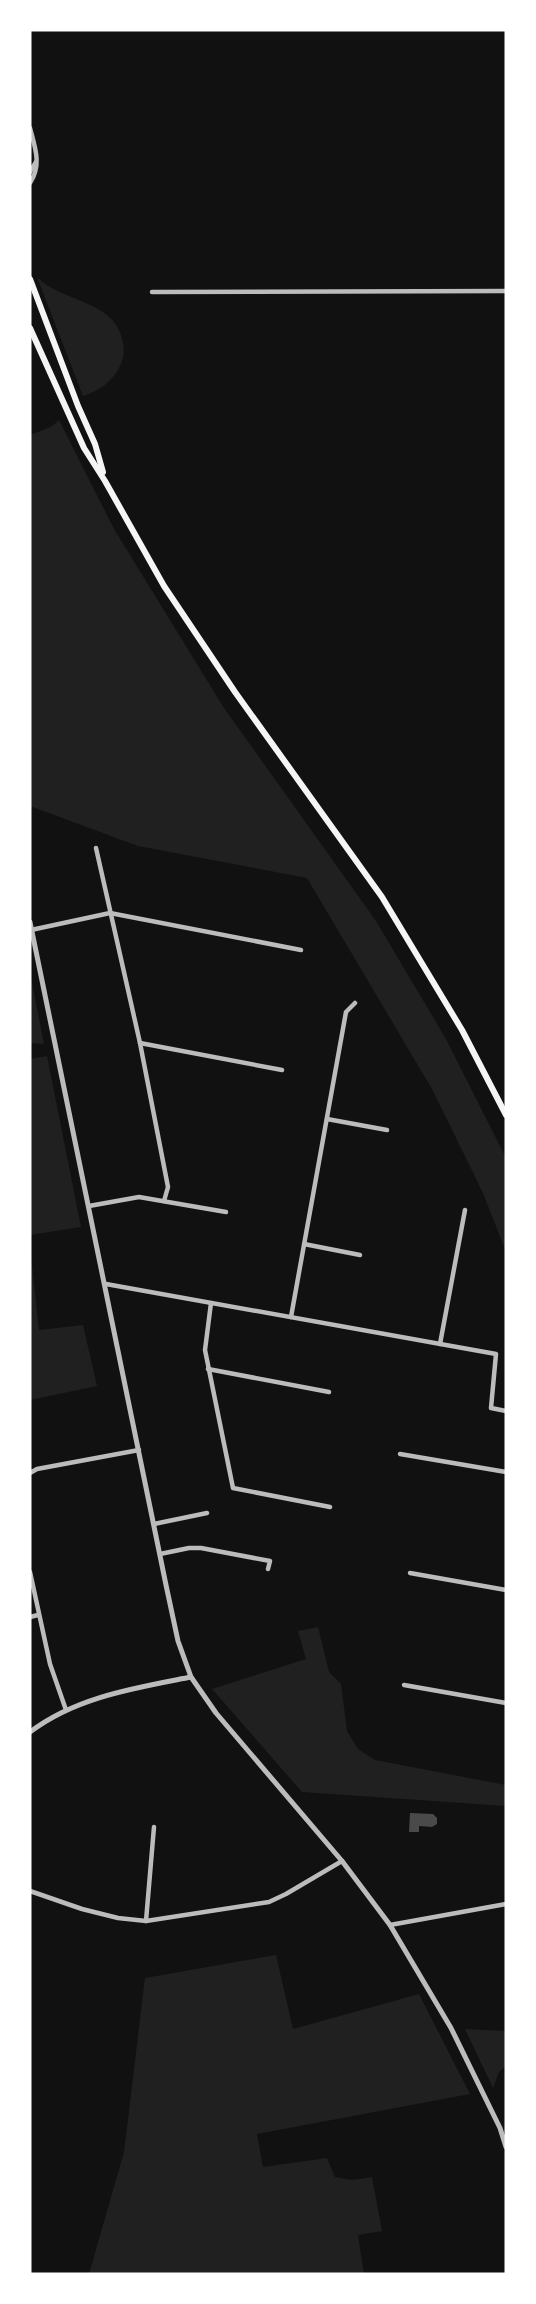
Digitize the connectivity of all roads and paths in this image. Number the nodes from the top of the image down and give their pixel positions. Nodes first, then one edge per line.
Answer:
1 (30, 128) edge
2 (37, 154) junction
3 (30, 172) edge
4 (30, 183) edge
5 (30, 279) edge
6 (506, 291) edge
7 (152, 292) dead end
8 (30, 328) edge
9 (106, 481) junction
10 (96, 848) dead end
11 (110, 913) junction
12 (30, 922) edge
13 (32, 930) junction
14 (301, 950) dead end
15 (355, 1003) dead end
16 (140, 1043) junction
17 (282, 1070) dead end
18 (506, 1115) edge
19 (327, 1119) junction
20 (387, 1130) dead end
21 (164, 1201) junction
22 (89, 1206) junction
23 (465, 1210) dead end
24 (226, 1212) dead end
25 (304, 1244) junction
26 (360, 1255) dead end
27 (106, 1284) junction
28 (211, 1303) junction
29 (290, 1317) junction
30 (440, 1344) junction
31 (208, 1369) junction
32 (329, 1392) dead end
33 (506, 1411) edge
34 (139, 1450) junction
35 (400, 1454) dead end
36 (506, 1472) edge
37 (30, 1473) edge
38 (330, 1507) dead end
39 (207, 1513) dead end
40 (154, 1524) junction
41 (160, 1554) junction
42 (268, 1569) dead end
43 (30, 1572) edge
44 (411, 1573) dead end
45 (506, 1590) edge
46 (38, 1615) junction
47 (30, 1617) edge
48 (191, 1677) junction
49 (404, 1685) dead end
50 (506, 1703) edge
51 (66, 1710) junction
52 (30, 1732) edge
53 (154, 1827) dead end
54 (342, 1861) junction
55 (30, 1891) edge
56 (506, 1904) edge
57 (146, 1921) junction
58 (390, 1925) junction
59 (506, 2147) edge

1 - 2 street
2 - 3 street
2 - 4 street
5 - 9 main road
6 - 7 street
8 - 9 main road
9 - 18 main road
10 - 11 street
11 - 13 street
11 - 14 street
11 - 16 street
12 - 13 street
13 - 22 street
15 - 19 street
16 - 17 street
16 - 21 street
19 - 20 street
19 - 25 street
21 - 22 street
21 - 24 street
22 - 27 street
23 - 30 street
25 - 26 street
25 - 29 street
27 - 28 street
27 - 34 street
28 - 29 street
28 - 31 street
29 - 30 street
30 - 33 street
31 - 32 street
31 - 38 street
34 - 37 street
34 - 40 street
35 - 36 street
39 - 40 street
40 - 41 street
41 - 42 street
41 - 48 street
43 - 46 street
44 - 45 street
46 - 47 street
46 - 51 street
48 - 51 street
48 - 54 street
49 - 50 street
51 - 52 street
53 - 57 street
54 - 57 street
54 - 58 street
55 - 57 street
56 - 58 street
58 - 59 street

